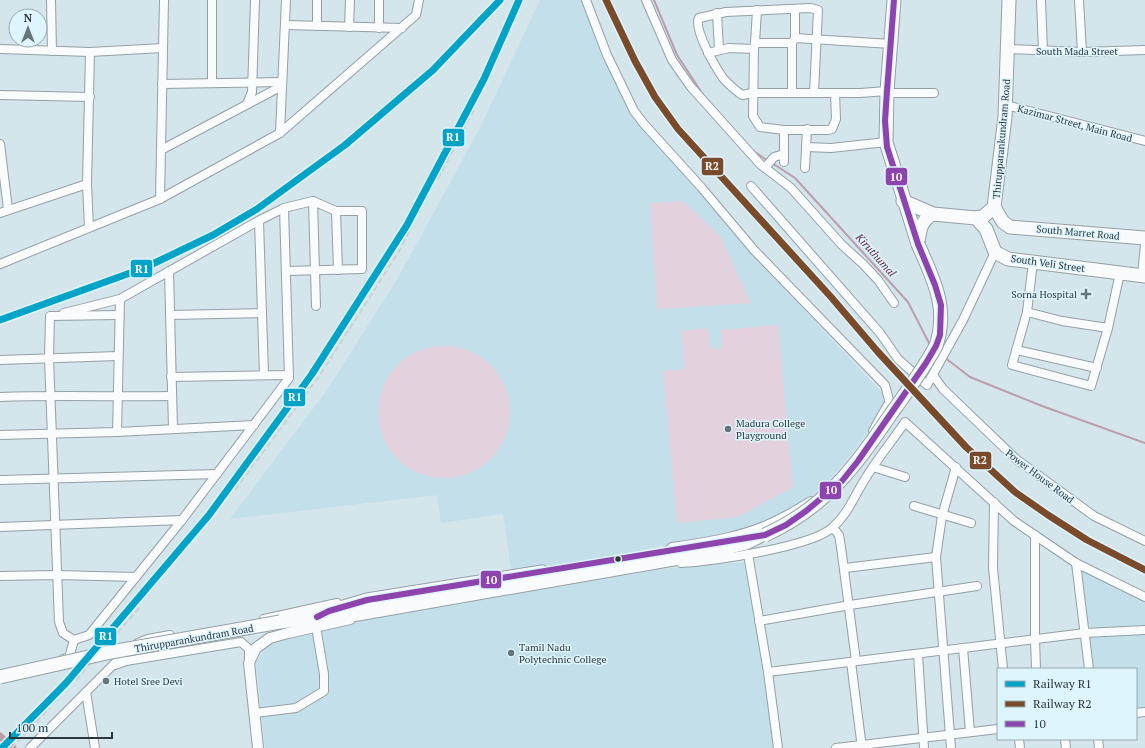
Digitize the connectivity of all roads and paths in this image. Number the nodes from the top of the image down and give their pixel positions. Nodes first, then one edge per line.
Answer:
1 (51, 0) edge
2 (164, 0) edge
3 (212, 0) edge
4 (255, 0) edge
5 (286, 0) edge
6 (317, 0) edge
7 (350, 0) edge
8 (379, 0) edge
9 (419, 0) edge
10 (586, 0) edge
11 (646, 0) edge
12 (894, 0) edge
13 (1009, 0) edge
14 (1041, 0) edge
15 (1079, 0) edge
16 (795, 9) junction
17 (757, 10) junction
18 (717, 13) junction
19 (285, 25) junction
20 (317, 26) junction
21 (349, 27) junction
22 (379, 28) junction
23 (402, 28) junction
24 (817, 39) junction
25 (794, 40) junction
26 (891, 44) junction
27 (755, 46) junction
28 (163, 48) junction
29 (0, 49) edge
30 (719, 50) junction
31 (1008, 50) junction
32 (1145, 50) edge
33 (52, 51) junction
34 (1043, 51) junction
35 (90, 52) junction
36 (1082, 52) junction
37 (708, 53) junction
38 (212, 83) junction
39 (252, 83) junction
40 (162, 84) junction
41 (282, 84) junction
42 (887, 91) junction
43 (752, 93) junction
44 (792, 93) junction
45 (814, 93) junction
46 (835, 93) junction
47 (934, 93) dead end
48 (0, 95) edge
49 (90, 97) junction
50 (248, 104) junction
51 (1006, 105) junction
52 (807, 129) junction
53 (784, 130) junction
54 (280, 133) junction
55 (1145, 141) edge
56 (886, 142) junction
57 (0, 144) edge
58 (806, 147) junction
59 (161, 150) junction
60 (765, 168) junction
61 (805, 168) dead end
62 (87, 184) junction
63 (751, 186) dead end
64 (160, 199) junction
65 (313, 201) junction
66 (903, 201) junction
67 (994, 207) junction
68 (284, 208) junction
69 (8, 209) junction
70 (336, 211) junction
71 (0, 213) edge
72 (933, 214) junction
73 (976, 218) junction
74 (259, 221) dead end
75 (90, 227) junction
76 (1010, 227) junction
77 (1145, 238) edge
78 (918, 244) junction
79 (1145, 244) edge
80 (993, 246) junction
81 (1033, 262) junction
82 (0, 264) edge
83 (314, 270) junction
84 (338, 270) junction
85 (168, 271) junction
86 (286, 271) junction
87 (1120, 273) junction
88 (1144, 276) edge
89 (120, 299) junction
90 (894, 303) dead end
91 (316, 306) dead end
92 (1027, 312) junction
93 (262, 313) junction
94 (119, 315) junction
95 (50, 316) junction
96 (170, 316) junction
97 (1108, 328) junction
98 (1016, 350) junction
99 (118, 356) junction
100 (49, 358) junction
101 (0, 360) edge
102 (1097, 368) junction
103 (264, 375) junction
104 (289, 375) junction
105 (933, 375) junction
106 (171, 377) junction
107 (50, 395) junction
108 (172, 396) junction
109 (0, 397) edge
110 (118, 397) junction
111 (254, 425) junction
112 (173, 429) junction
113 (117, 432) junction
114 (52, 434) junction
115 (0, 435) edge
116 (873, 467) junction
117 (956, 467) junction
118 (217, 474) junction
119 (905, 477) dead end
120 (53, 478) junction
121 (0, 480) edge
122 (994, 502) junction
123 (914, 506) dead end
124 (942, 516) junction
125 (182, 520) junction
126 (971, 523) dead end
127 (54, 524) junction
128 (0, 527) edge
129 (833, 528) junction
130 (1035, 535) junction
131 (1145, 540) edge
132 (748, 554) junction
133 (666, 556) junction
134 (936, 557) junction
135 (1076, 563) junction
136 (845, 568) junction
137 (57, 575) junction
138 (0, 576) edge
139 (136, 577) junction
140 (977, 586) dead end
141 (938, 591) junction
142 (1145, 597) edge
143 (850, 605) junction
144 (357, 609) junction
145 (759, 621) junction
146 (316, 622) junction
147 (223, 626) junction
148 (1145, 630) edge
149 (1085, 633) junction
150 (1035, 639) junction
151 (74, 640) junction
152 (227, 644) junction
153 (1001, 644) junction
154 (963, 648) junction
155 (943, 650) junction
156 (918, 654) junction
157 (854, 662) junction
158 (250, 663) junction
159 (110, 667) junction
160 (1003, 668) edge
161 (1036, 668) edge
162 (1089, 668) edge
163 (0, 672) edge
164 (768, 672) junction
165 (0, 677) edge
166 (86, 692) junction
167 (255, 713) junction
168 (997, 729) edge
169 (970, 732) junction
170 (950, 734) junction
171 (923, 738) junction
172 (33, 746) edge
173 (862, 746) edge
174 (95, 748) edge
175 (258, 748) edge
176 (778, 748) edge
177 (836, 748) edge
178 (924, 748) edge
179 (951, 748) edge

1 - 33 street
2 - 28 street
3 - 38 street
4 - 39 street
5 - 19 street
6 - 20 street
7 - 21 street
8 - 22 street
9 - 23 street
10 - 133 street
11 - 60 street
12 - 26 main road, Thirupparankundram Road
13 - 31 main road, Thirupparankundram Road
14 - 34 street
15 - 36 street
16 - 17 street
16 - 24 street
16 - 25 street
17 - 18 street
17 - 27 street
18 - 30 street
18 - 37 street
19 - 20 street
19 - 41 street
20 - 21 street
21 - 22 street
22 - 23 street
23 - 54 street
24 - 25 street
24 - 26 street
24 - 45 street
25 - 27 street
25 - 44 street
26 - 42 main road, Thirupparankundram Road
27 - 30 street
27 - 43 street
28 - 35 street
28 - 40 street
29 - 33 street
30 - 37 street
31 - 34 street, South Mada Street
31 - 51 main road, Thirupparankundram Road
32 - 36 street, South Mada Street
33 - 35 street
34 - 36 street, South Mada Street
35 - 49 street
37 - 43 street
38 - 39 street
38 - 40 street
39 - 41 street
39 - 50 street
40 - 59 street
41 - 50 street
41 - 54 street
42 - 46 street
42 - 47 street
42 - 56 main road, Thirupparankundram Road
43 - 44 street
43 - 53 street
44 - 45 street
45 - 46 street
46 - 52 street
48 - 49 street
49 - 62 street
50 - 59 street
51 - 55 street, Kazimar Street, Main Road
51 - 67 main road, Thirupparankundram Road
52 - 53 street
52 - 58 street
53 - 60 street
54 - 64 street
56 - 58 street
56 - 66 main road, Thirupparankundram Road
57 - 69 street
58 - 61 street
59 - 64 street
60 - 90 street
62 - 69 street
62 - 75 street
63 - 105 street
64 - 75 street
65 - 68 street
65 - 70 street
65 - 83 street
66 - 72 main road
66 - 78 main road, Thirupparankundram Road
67 - 73 main road, Thirupparankundram Road
67 - 76 main road
68 - 85 street
68 - 86 street
69 - 71 street
70 - 84 street
70 - 84 street
72 - 73 main road
72 - 78 main road
73 - 80 main road
74 - 93 street
75 - 82 street
76 - 77 main road, South Marret Road
76 - 80 main road
78 - 133 main road, Thirupparankundram Road, bridge
79 - 88 street
80 - 81 main road, South Veli Street
80 - 105 street
81 - 87 main road, South Veli Street
81 - 92 street
83 - 84 street
83 - 86 street
83 - 91 street
85 - 89 street
85 - 96 street
86 - 104 street
87 - 88 main road, South Veli Street
87 - 97 street
89 - 94 street
89 - 95 street
92 - 97 street
92 - 98 street
93 - 96 street
93 - 103 street
94 - 95 street
94 - 99 street
95 - 100 street
96 - 106 street
97 - 102 street
98 - 102 street
98 - 102 street
99 - 100 street
99 - 110 street
100 - 101 street
100 - 107 street
103 - 104 street
103 - 106 street
104 - 111 street
105 - 131 street, Power House Road
106 - 108 street
107 - 109 street
107 - 110 street
107 - 114 street
108 - 110 street
108 - 112 street
110 - 113 street
111 - 112 street
111 - 118 street
112 - 113 street
113 - 114 street
114 - 115 street
114 - 120 street
116 - 117 street
116 - 119 street
116 - 129 street
117 - 122 street
117 - 124 street
118 - 120 street
118 - 125 street
120 - 121 street
120 - 127 street
122 - 130 street
122 - 153 street
123 - 124 street
124 - 126 street
124 - 134 street
125 - 127 street
125 - 139 street
127 - 128 street
127 - 137 street
129 - 132 street
129 - 136 street
130 - 135 street
130 - 150 street
132 - 133 street
132 - 145 street
133 - 144 main road, Thirupparankundram Road
134 - 136 street
134 - 141 street
135 - 142 street
135 - 149 street
136 - 143 street
137 - 138 street
137 - 139 street
137 - 151 street
139 - 151 street
140 - 141 street
141 - 143 street
141 - 155 street
143 - 145 street
143 - 157 street
144 - 146 main road, Thirupparankundram Road
144 - 147 street
145 - 164 street
146 - 158 street
146 - 165 main road, Thirupparankundram Road, bridge
146 - 167 street
147 - 152 street
147 - 159 street
148 - 149 street
149 - 150 street
149 - 162 street
150 - 153 street
150 - 161 street
151 - 163 street
152 - 158 street
152 - 159 street
153 - 154 street
153 - 160 street
154 - 155 street
154 - 169 street
155 - 156 street
155 - 170 street
156 - 157 street
156 - 171 street
157 - 164 street
157 - 173 street
158 - 167 street
159 - 166 street
164 - 176 street
166 - 172 street
166 - 174 street
167 - 175 street
168 - 169 street
169 - 170 street
170 - 171 street
170 - 179 street
171 - 173 street
171 - 178 street
173 - 177 street

